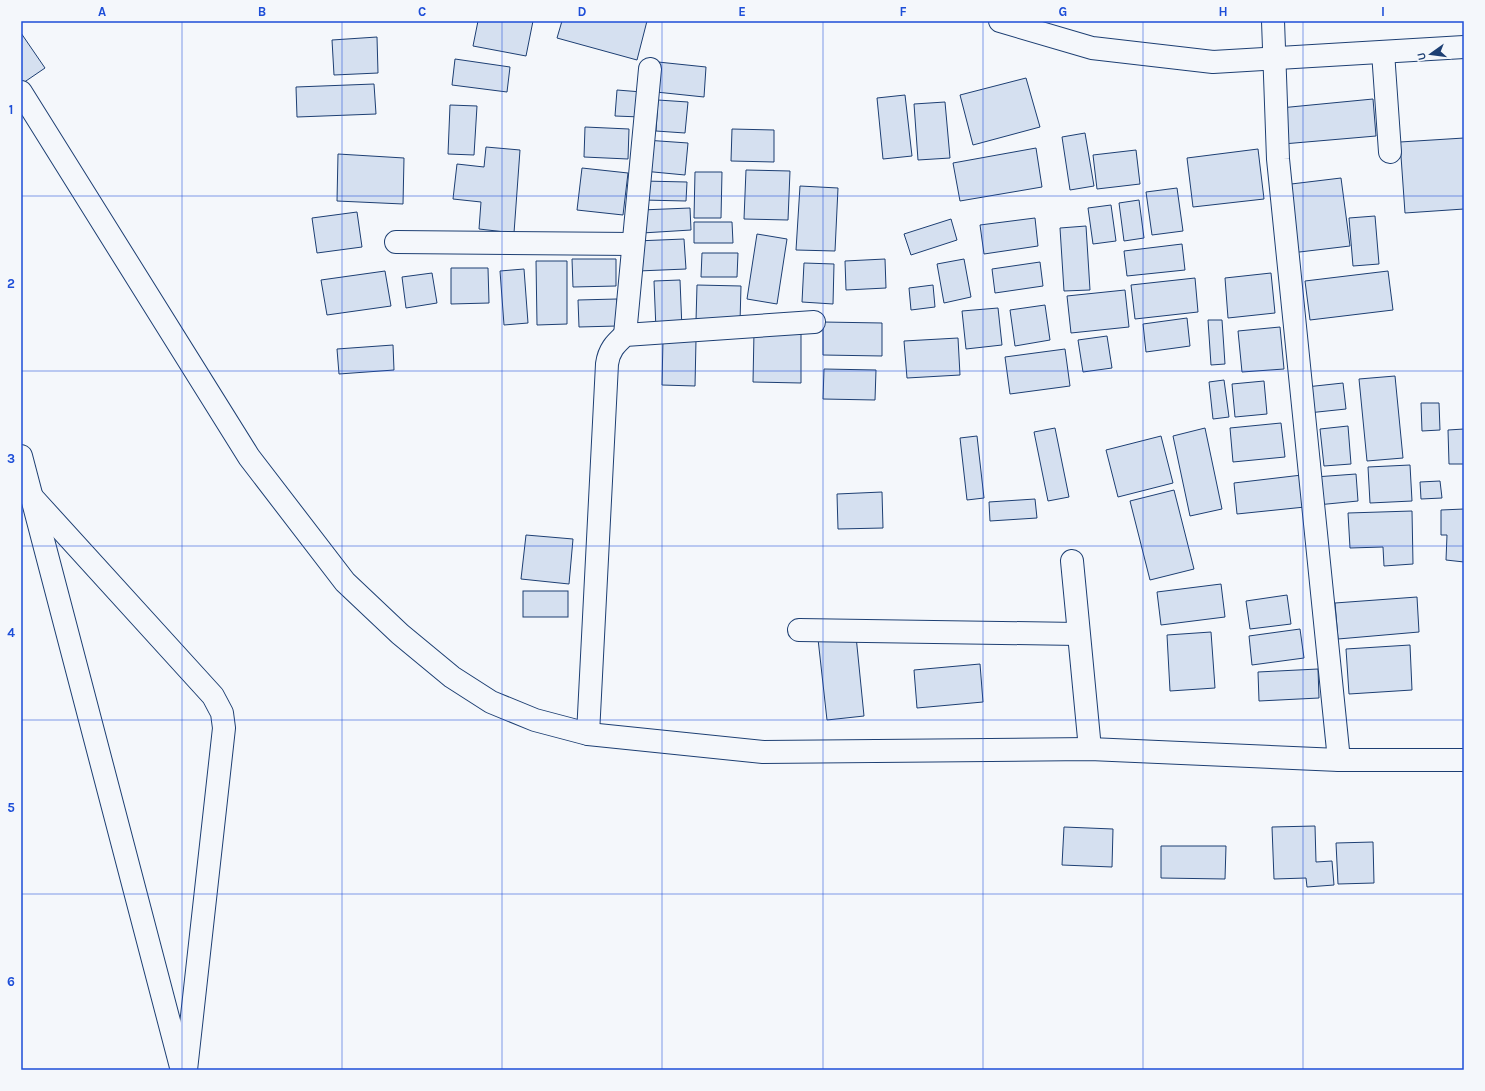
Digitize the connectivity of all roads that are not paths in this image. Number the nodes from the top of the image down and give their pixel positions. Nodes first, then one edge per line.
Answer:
1 (1000, 21) edge
2 (1272, 21) edge
3 (1464, 48) edge
4 (1383, 52) junction
5 (1275, 58) junction
6 (650, 69) dead end
7 (21, 92) edge
8 (1390, 152) dead end
9 (396, 242) dead end
10 (633, 244) junction
11 (814, 322) dead end
12 (625, 334) junction
13 (21, 456) edge
14 (32, 496) junction
15 (1072, 561) dead end
16 (799, 630) dead end
17 (1078, 634) junction
18 (588, 734) junction
19 (1090, 749) junction
20 (1339, 760) junction
21 (1464, 760) edge
22 (182, 1070) edge
23 (186, 1070) edge

1 - 5 street
2 - 5 street
3 - 4 street
4 - 5 street
4 - 8 street
5 - 20 street
6 - 10 street
7 - 18 street
9 - 10 street
10 - 12 street
11 - 12 street
12 - 18 street
13 - 14 street
14 - 22 street
14 - 23 street
15 - 17 street
16 - 17 street
17 - 19 street
18 - 19 street
19 - 20 street
20 - 21 street

